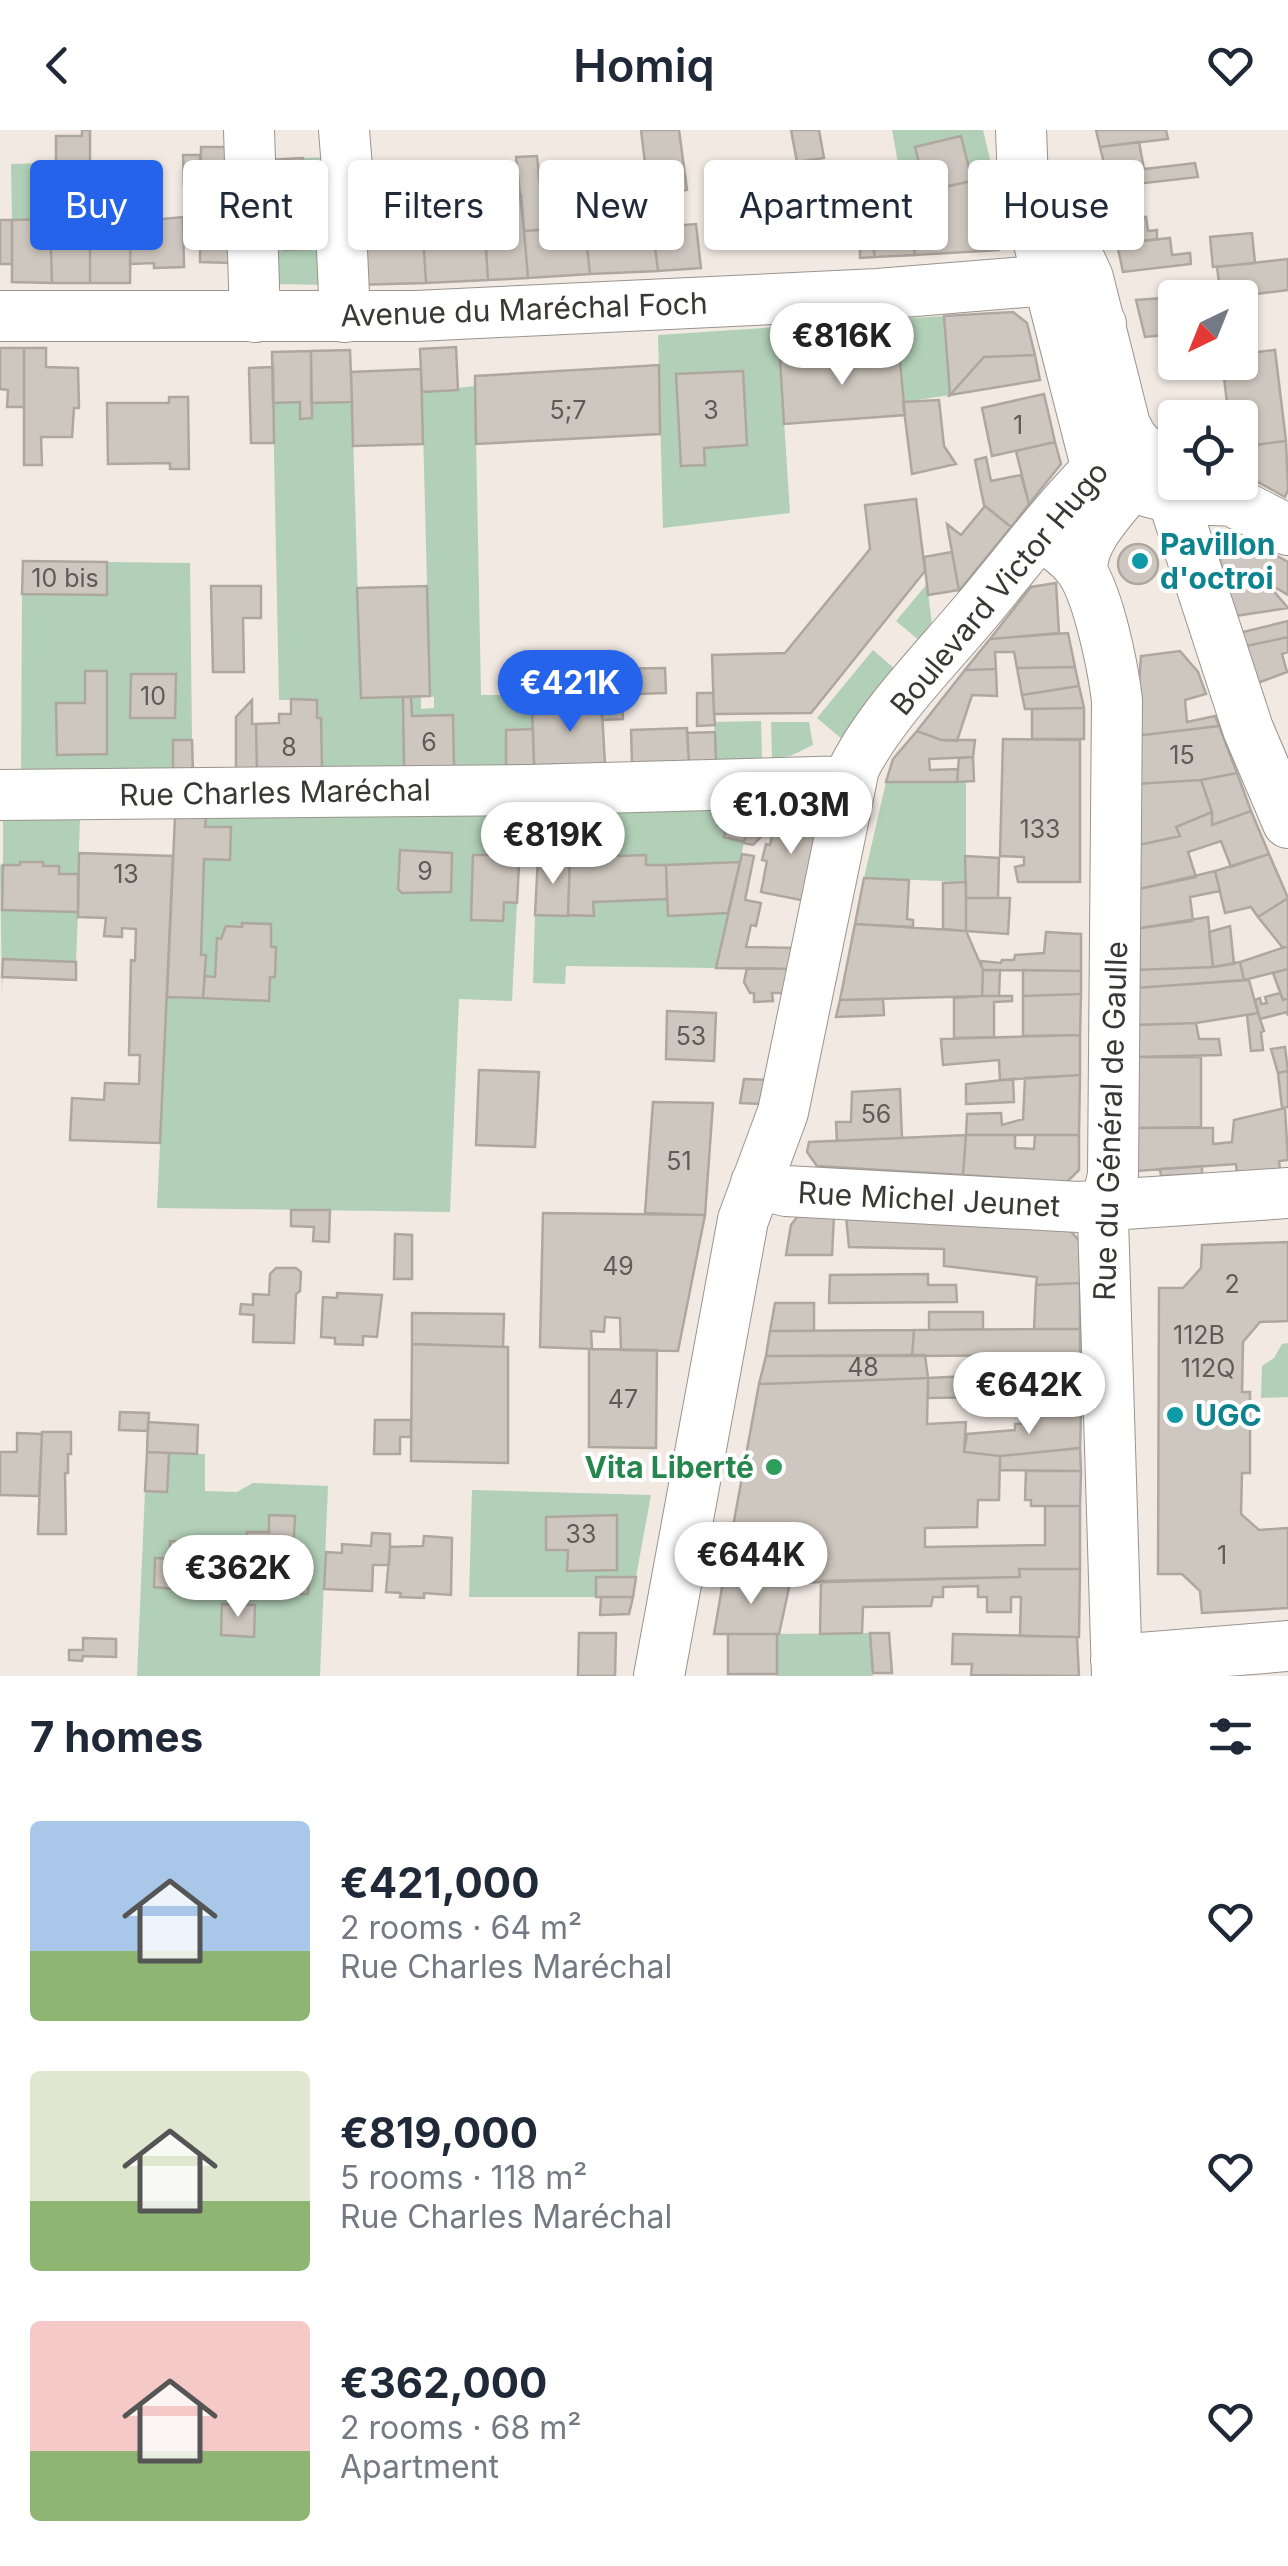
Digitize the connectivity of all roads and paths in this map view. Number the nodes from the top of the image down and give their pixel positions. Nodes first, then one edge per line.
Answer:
1 (249, 130) edge
2 (344, 130) edge
3 (1020, 130) edge
4 (1041, 130) edge
5 (1048, 160) edge
6 (1064, 250) edge
7 (1075, 250) edge
8 (1048, 280) junction
9 (0, 316) edge
10 (254, 317) junction
11 (346, 317) junction
12 (1101, 324) junction
13 (1158, 469) edge
14 (1158, 473) edge
15 (1158, 476) edge
16 (1158, 478) edge
17 (1171, 500) edge
18 (1220, 500) edge
19 (1288, 530) edge
20 (1040, 535) junction
21 (1082, 571) junction
22 (850, 780) junction
23 (0, 795) edge
24 (1288, 824) edge
25 (756, 1183) junction
26 (1288, 1193) edge
27 (1104, 1207) junction
28 (1288, 1646) edge
29 (1116, 1668) edge
30 (660, 1676) edge

1 - 10 street
2 - 11 street
3 - 8 street
4 - 5 street
6 - 8 street
7 - 12 street
8 - 11 street, Avenue du Maréchal Foch
8 - 12 street
8 - 14 street
9 - 10 street, Avenue du Maréchal Foch
10 - 11 street, Avenue du Maréchal Foch
12 - 13 street
15 - 20 street, Boulevard Victor Hugo
16 - 21 street
17 - 24 street
18 - 19 street
20 - 21 street
20 - 22 street, Boulevard Victor Hugo
21 - 27 street, Rue du Général de Gaulle
22 - 23 street, Rue Charles Maréchal
22 - 25 street, Boulevard Victor Hugo
25 - 27 street, Rue Michel Jeunet
25 - 30 street, Boulevard Victor Hugo
26 - 27 street, Rue Michel Jeunet
27 - 29 street, Rue du Général de Gaulle
28 - 29 street

